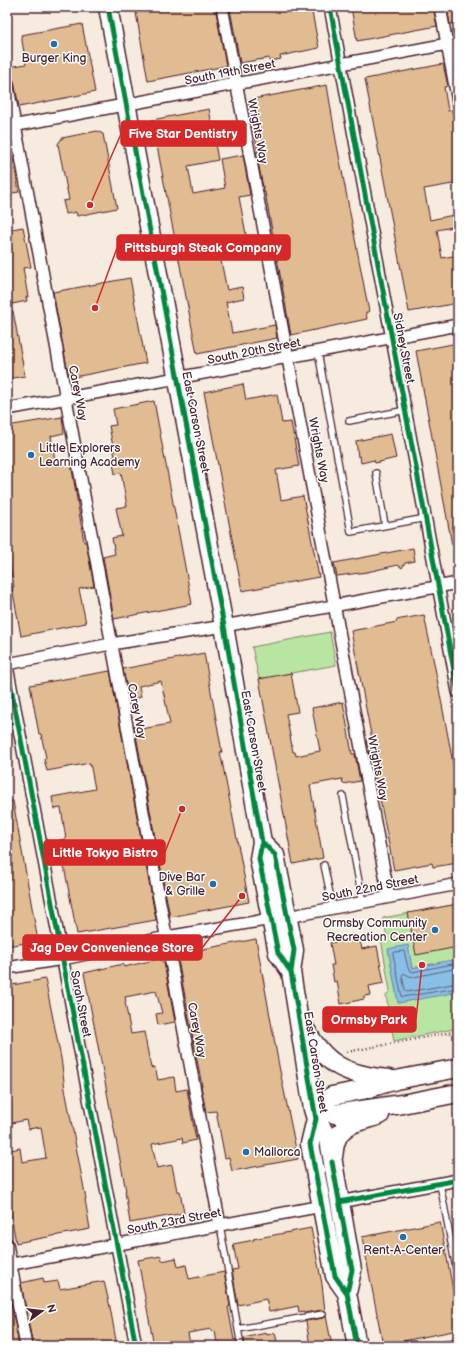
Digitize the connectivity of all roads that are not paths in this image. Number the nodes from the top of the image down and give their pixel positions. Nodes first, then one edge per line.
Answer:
1 (108, 7) edge
2 (222, 7) edge
3 (330, 7) edge
4 (440, 7) edge
5 (453, 43) edge
6 (341, 64) junction
7 (7, 82) edge
8 (236, 84) junction
9 (458, 102) edge
10 (127, 105) junction
11 (11, 126) edge
12 (458, 325) edge
13 (392, 338) junction
14 (318, 352) junction
15 (288, 357) junction
16 (177, 378) junction
17 (66, 398) junction
18 (7, 409) edge
19 (406, 410) junction
20 (349, 421) dead end
21 (376, 473) dead end
22 (426, 518) junction
23 (385, 525) junction
24 (458, 583) edge
25 (439, 586) junction
26 (334, 605) junction
27 (224, 626) junction
28 (112, 644) junction
29 (7, 665) edge
30 (458, 692) edge
31 (342, 796) dead end
32 (324, 865) dead end
33 (458, 884) edge
34 (389, 897) junction
35 (363, 902) junction
36 (333, 908) junction
37 (279, 918) junction
38 (167, 937) junction
39 (63, 959) junction
40 (7, 968) edge
41 (298, 1015) junction
42 (458, 1068) edge
43 (396, 1080) junction
44 (458, 1093) edge
45 (402, 1104) junction
46 (315, 1114) junction
47 (332, 1162) junction
48 (458, 1180) edge
49 (440, 1184) junction
50 (339, 1202) junction
51 (322, 1206) junction
52 (220, 1226) junction
53 (7, 1244) edge
54 (117, 1245) junction
55 (9, 1265) edge
56 (458, 1278) edge
57 (347, 1292) junction
58 (323, 1314) dead end
59 (238, 1330) junction
60 (458, 1342) edge
61 (26, 1346) edge
62 (136, 1346) edge
63 (241, 1346) edge
64 (357, 1346) edge
65 (438, 1346) edge

1 - 10 main road, East Carson Street
2 - 8 street, Wrights Way
3 - 6 street, Sidney Street
4 - 5 street
5 - 6 street, South 19th Street
5 - 9 street
6 - 8 street, South 19th Street
6 - 13 street, Sidney Street
7 - 11 street, Carey Way
8 - 10 street, South 19th Street
8 - 15 street, Wrights Way
10 - 11 street, South 19th Street
10 - 16 main road, East Carson Street
11 - 17 street, Carey Way
12 - 13 street, South 20th Street
13 - 14 street, South 20th Street
13 - 19 street, Sidney Street
14 - 15 street, South 20th Street
14 - 23 lane
15 - 16 street, South 20th Street
15 - 26 street, Wrights Way
16 - 17 street, South 20th Street
16 - 27 main road, East Carson Street
17 - 18 street, South 20th Street
17 - 28 street, Carey Way
19 - 20 lane
19 - 22 street, Sidney Street
21 - 23 lane
22 - 23 lane
22 - 25 street, Sidney Street
24 - 25 street
25 - 26 street
25 - 30 street, Sidney Street
26 - 27 street
26 - 34 street, Wrights Way
27 - 28 street
27 - 37 main road, East Carson Street
28 - 29 street
28 - 38 street, Carey Way
29 - 39 street, Sarah Street
31 - 35 lane
32 - 36 lane
33 - 34 street, South 22nd Street
34 - 35 street, South 22nd Street
35 - 36 street, South 22nd Street
36 - 37 street, South 22nd Street
37 - 38 street, South 22nd Street
37 - 41 main road, East Carson Street
38 - 39 street, South 22nd Street
38 - 52 street, Carey Way
39 - 40 street, South 22nd Street
39 - 54 street, Sarah Street
41 - 43 main road
41 - 46 main road, East Carson Street
42 - 43 main road
43 - 46 main road
44 - 45 main road
45 - 46 main road
45 - 47 main road
46 - 47 main road, East Carson Street
46 - 51 main road, East Carson Street
47 - 50 main road, East Carson Street
48 - 49 street
49 - 50 street
49 - 56 lane
50 - 57 main road, East Carson Street
51 - 52 street, South 23rd Street
51 - 57 main road, East Carson Street
52 - 54 street, South 23rd Street
52 - 59 lane, Carey Way
53 - 55 street
54 - 55 street, South 23rd Street
54 - 62 street, Sarah Street
55 - 61 street
57 - 64 main road, East Carson Street
58 - 59 lane
59 - 63 lane, Carey Way
60 - 65 lane

